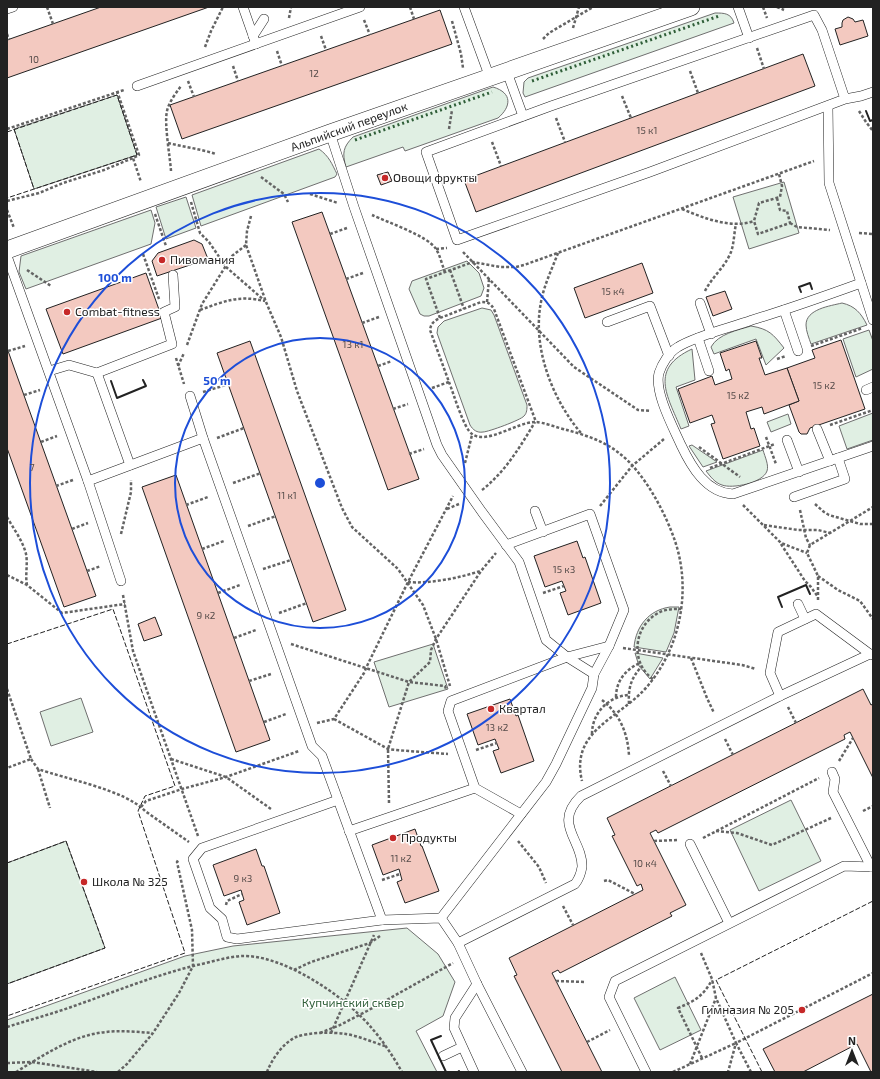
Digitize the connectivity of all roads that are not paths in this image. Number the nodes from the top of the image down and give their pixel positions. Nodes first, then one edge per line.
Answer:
1 (13, 7) edge
2 (243, 7) edge
3 (360, 7) edge
4 (464, 7) edge
5 (691, 7) edge
6 (738, 7) edge
7 (7, 9) edge
8 (264, 19) dead end
9 (751, 37) junction
10 (254, 40) junction
11 (507, 72) junction
12 (490, 78) junction
13 (137, 86) road end
14 (873, 92) edge
15 (849, 98) junction
16 (828, 106) junction
17 (523, 116) junction
18 (330, 133) junction
19 (7, 250) edge
20 (7, 256) edge
21 (172, 275) dead end
22 (861, 283) junction
23 (700, 302) road end
24 (784, 310) junction
25 (873, 320) edge
26 (607, 322) dead end
27 (711, 334) junction
28 (698, 338) junction
29 (798, 351) road end
30 (669, 356) junction
31 (49, 371) junction
32 (709, 371) dead end
33 (97, 373) junction
34 (190, 396) road end
35 (817, 429) dead end
36 (204, 440) junction
37 (787, 440) dead end
38 (873, 446) edge
39 (834, 460) junction
40 (130, 469) junction
41 (798, 472) junction
42 (88, 481) junction
43 (799, 495) road end
44 (535, 511) dead end
45 (543, 532) junction
46 (506, 545) junction
47 (121, 581) road end
48 (798, 604) dead end
49 (805, 619) junction
50 (609, 646) junction
51 (872, 655) edge
52 (567, 657) junction
53 (594, 674) junction
54 (780, 696) junction
55 (832, 772) road end
56 (475, 788) junction
57 (338, 800) junction
58 (521, 814) junction
59 (349, 831) junction
60 (690, 844) road end
61 (872, 867) edge
62 (441, 918) junction
63 (382, 920) junction
64 (729, 923) junction
65 (458, 943) junction
66 (477, 984) junction
67 (462, 1047) junction
68 (443, 1056) dead end
69 (474, 1072) edge
70 (522, 1072) edge
71 (646, 1072) edge

1 - 7 lane
2 - 10 lane
3 - 10 lane
4 - 12 lane
5 - 11 street, Альпийский переулок
6 - 9 lane
8 - 10 lane
9 - 15 lane
9 - 17 lane
10 - 13 lane
11 - 12 street, Альпийский переулок
11 - 17 lane
12 - 18 street, Альпийский переулок
14 - 15 lane
15 - 16 lane
16 - 17 lane
16 - 22 lane
18 - 19 street, Альпийский переулок
18 - 46 lane
20 - 31 lane
21 - 33 lane
22 - 24 lane
22 - 25 lane
23 - 27 lane
24 - 27 lane
24 - 29 lane
26 - 30 lane
27 - 28 lane
28 - 30 lane
28 - 32 lane
30 - 41 lane
31 - 33 lane
31 - 42 lane
33 - 40 lane
34 - 36 lane
35 - 39 lane
36 - 40 lane
36 - 57 lane
37 - 41 lane
38 - 39 lane
39 - 41 lane
39 - 43 lane
40 - 42 lane
42 - 47 lane
44 - 45 lane
45 - 46 lane
45 - 50 lane
46 - 52 lane
48 - 49 lane
49 - 51 lane
49 - 54 lane
50 - 52 lane
50 - 53 lane
51 - 54 lane
52 - 53 lane
52 - 56 lane
53 - 58 lane
54 - 65 lane
55 - 61 lane
56 - 58 lane
56 - 59 lane
57 - 59 lane
57 - 63 lane
58 - 62 lane
59 - 63 lane
60 - 64 lane
61 - 64 lane
62 - 63 lane
62 - 65 lane
64 - 71 lane
65 - 66 lane
66 - 67 lane
66 - 70 lane
67 - 68 lane
67 - 69 lane

